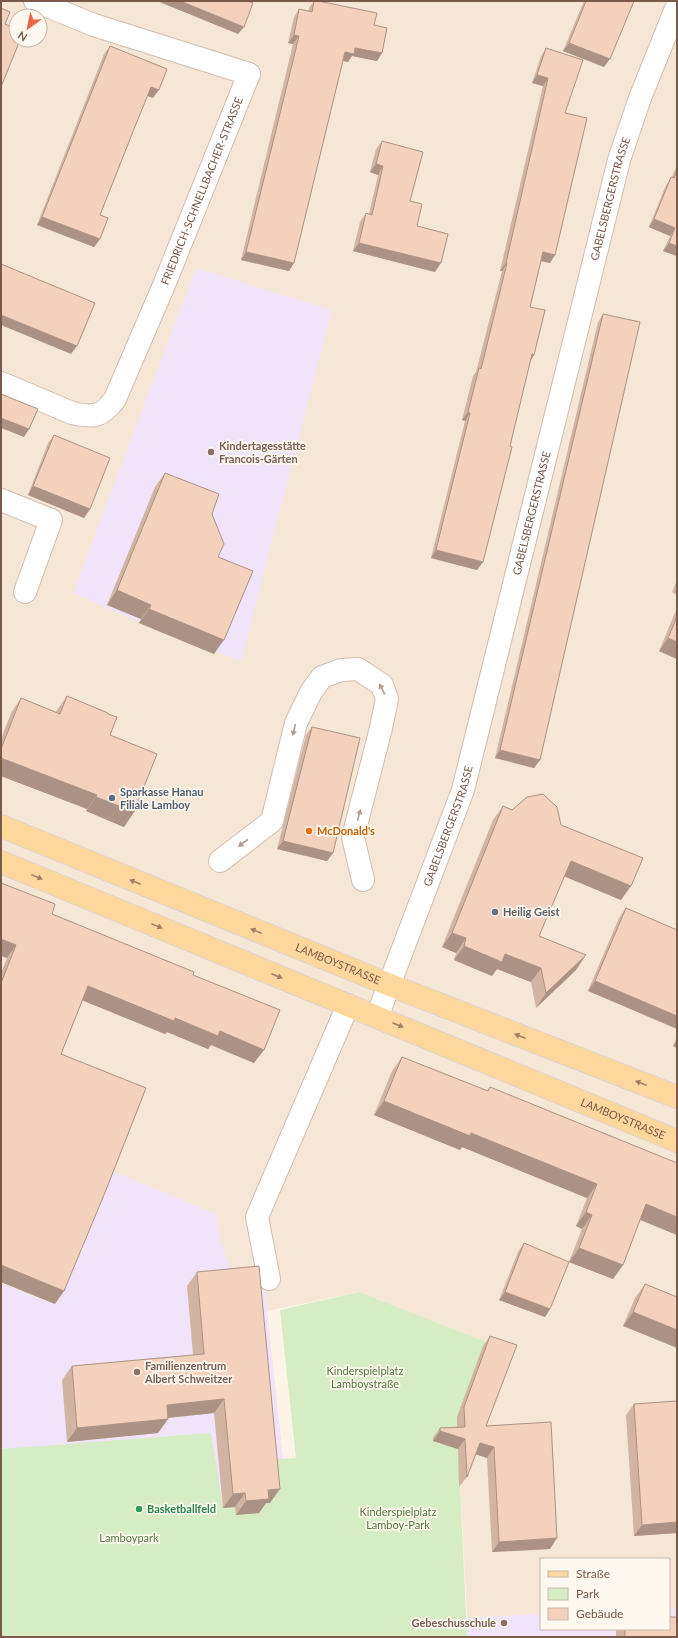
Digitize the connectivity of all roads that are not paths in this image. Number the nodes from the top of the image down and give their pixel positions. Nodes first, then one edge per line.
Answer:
1 (35, 1) edge
2 (677, 6) edge
3 (1, 383) edge
4 (1, 500) edge
5 (25, 592) dead end
6 (1, 826) edge
7 (220, 861) dead end
8 (1, 862) edge
9 (363, 880) dead end
10 (390, 985) junction
11 (348, 1005) junction
12 (378, 1017) junction
13 (677, 1097) edge
14 (677, 1141) edge
15 (269, 1279) dead end

1 - 3 street, FRIEDRICH-SCHNELLBACHER-STRASSE
2 - 10 street, GABELSBERGERSTRASSE
4 - 5 street
10 -> 6 main road, LAMBOYSTRASSE
9 -> 7 street
8 -> 11 main road, LAMBOYSTRASSE
10 - 12 street, GABELSBERGERSTRASSE
13 -> 10 main road, LAMBOYSTRASSE
11 - 12 main road, LAMBOYSTRASSE
11 - 15 street
12 -> 14 main road, LAMBOYSTRASSE

